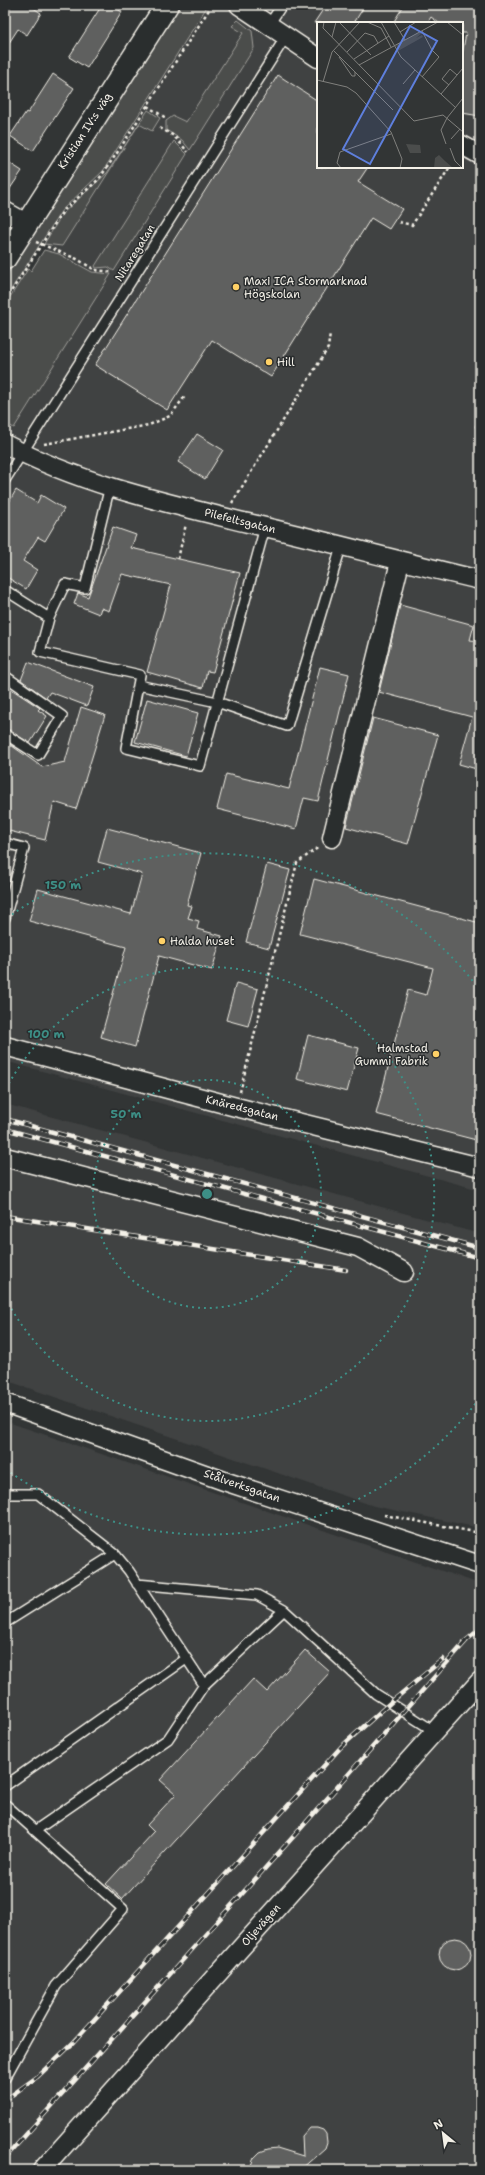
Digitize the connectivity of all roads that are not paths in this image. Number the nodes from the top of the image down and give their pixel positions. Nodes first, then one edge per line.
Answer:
1 (167, 5) edge
2 (239, 5) edge
3 (282, 5) edge
4 (268, 26) junction
5 (285, 38) junction
6 (317, 57) edge
7 (463, 146) edge
8 (480, 155) edge
9 (5, 211) edge
10 (26, 223) junction
11 (5, 258) edge
12 (5, 444) edge
13 (22, 453) junction
14 (5, 480) edge
15 (110, 486) junction
16 (265, 527) junction
17 (341, 547) junction
18 (400, 562) junction
19 (480, 580) edge
20 (5, 590) edge
21 (49, 618) junction
22 (5, 676) edge
23 (138, 685) junction
24 (217, 702) junction
25 (5, 734) edge
26 (332, 838) road end
27 (5, 843) edge
28 (5, 918) edge
29 (5, 1046) edge
30 (5, 1157) edge
31 (480, 1167) edge
32 (404, 1272) dead end
33 (5, 1403) edge
34 (5, 1494) edge
35 (116, 1554) junction
36 (480, 1565) edge
37 (137, 1584) junction
38 (284, 1610) junction
39 (5, 1623) edge
40 (186, 1659) junction
41 (480, 1681) edge
42 (204, 1685) junction
43 (434, 1731) junction
44 (5, 1786) edge
45 (5, 1804) edge
46 (36, 1830) junction
47 (5, 2078) edge
48 (42, 2170) edge

1 - 10 street, Kristian IV:s väg
2 - 4 street
3 - 4 lane
4 - 5 street
5 - 6 street
5 - 13 lane, Nitaregatan
7 - 8 street
9 - 10 street
10 - 11 street, Kristian IV:s väg
12 - 13 street, Pilefeltsgatan
13 - 14 lane, Nitaregatan
13 - 15 street, Pilefeltsgatan
15 - 16 street, Pilefeltsgatan
15 - 21 lane
16 - 17 street, Pilefeltsgatan
16 - 24 lane
17 - 18 street, Pilefeltsgatan
17 - 24 lane
18 - 19 street, Pilefeltsgatan
18 - 26 street
20 - 21 lane
21 - 23 lane
22 - 25 lane
23 - 24 lane
23 - 24 lane
27 - 28 lane
29 - 31 street, Knäredsgatan
30 - 32 street
33 - 36 street, Stålverksgatan
34 - 35 lane
35 - 37 lane
35 - 39 lane
37 - 38 lane
37 - 40 lane
38 - 42 lane
38 - 43 lane
40 - 42 lane
40 - 44 lane
41 - 43 street, Oljevägen
42 - 46 lane
43 - 48 street, Oljevägen
45 - 46 lane
46 - 47 lane

